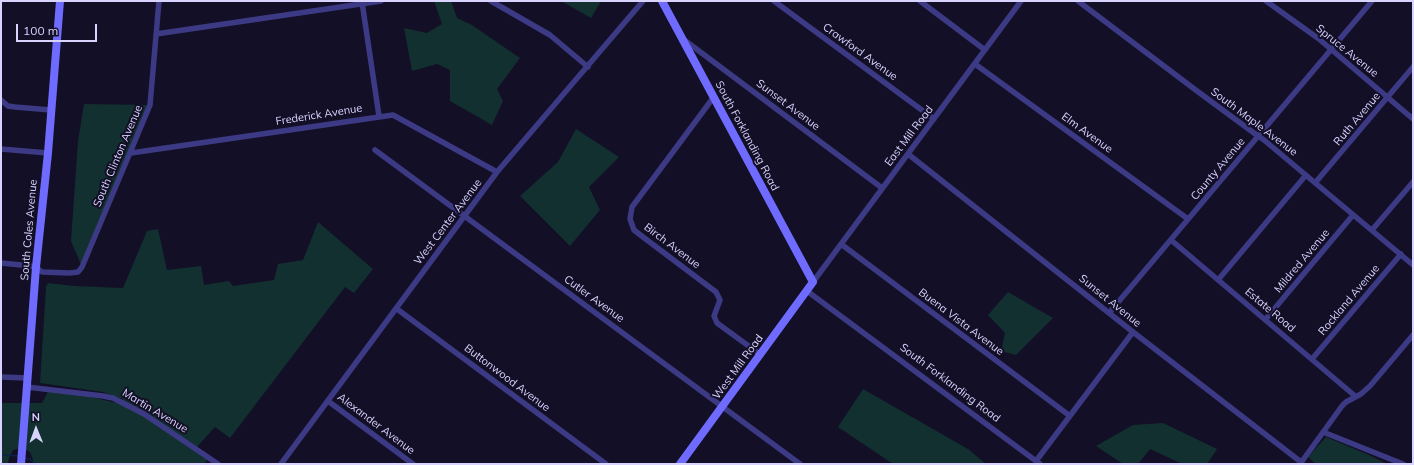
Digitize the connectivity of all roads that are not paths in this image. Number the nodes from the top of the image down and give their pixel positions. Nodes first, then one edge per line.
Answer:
1 (60, 1) edge
2 (159, 1) edge
3 (381, 1) edge
4 (491, 1) edge
5 (643, 1) edge
6 (662, 1) edge
7 (774, 1) edge
8 (920, 1) edge
9 (1020, 1) edge
10 (1078, 1) edge
11 (1266, 1) edge
12 (1372, 1) edge
13 (362, 2) edge
14 (156, 34) junction
15 (681, 37) junction
16 (1331, 49) junction
17 (985, 50) junction
18 (975, 64) junction
19 (588, 67) junction
20 (1413, 67) edge
21 (1388, 97) junction
22 (713, 98) junction
23 (1, 100) edge
24 (51, 110) junction
25 (379, 116) junction
26 (934, 119) junction
27 (1413, 119) edge
28 (1258, 136) junction
29 (1, 149) edge
30 (376, 150) dead end
31 (48, 153) junction
32 (130, 153) junction
33 (908, 154) junction
34 (497, 172) junction
35 (1306, 175) junction
36 (1413, 182) edge
37 (1315, 183) junction
38 (882, 188) junction
39 (465, 215) junction
40 (1353, 215) junction
41 (1188, 219) junction
42 (1372, 230) junction
43 (1171, 240) junction
44 (841, 244) junction
45 (1400, 254) junction
46 (1, 264) edge
47 (1413, 265) edge
48 (36, 267) junction
49 (1218, 280) junction
50 (813, 282) junction
51 (807, 291) junction
52 (397, 309) junction
53 (1109, 312) junction
54 (1265, 320) junction
55 (1133, 332) junction
56 (1413, 335) edge
57 (761, 355) junction
58 (1312, 359) junction
59 (1, 377) edge
60 (27, 382) junction
61 (1356, 396) junction
62 (328, 401) junction
63 (723, 406) junction
64 (1070, 416) junction
65 (1323, 432) junction
66 (21, 462) edge
67 (1038, 462) edge
68 (1301, 463) edge
69 (218, 464) edge
70 (281, 464) edge
71 (413, 464) edge
72 (606, 464) edge
73 (680, 464) edge
74 (800, 464) edge
75 (1403, 464) edge

1 - 24 street, South Coles Avenue
2 - 14 street, South Clinton Avenue
3 - 13 street
4 - 19 street
5 - 19 street, West Center Avenue
6 - 15 street, South Forklanding Road
7 - 26 street, Crawford Avenue
8 - 17 street
9 - 17 street, East Mill Road
10 - 28 street, South Maple Avenue
11 - 16 street, Spruce Avenue
12 - 16 street, County Avenue
13 - 14 street
13 - 25 street
14 - 32 street, South Clinton Avenue
15 - 22 street, South Forklanding Road
15 - 38 street, Sunset Avenue
16 - 21 street, Spruce Avenue
16 - 28 street, County Avenue
17 - 18 street, East Mill Road
18 - 26 street, East Mill Road
18 - 41 street, Elm Avenue
19 - 34 street, West Center Avenue
20 - 21 street, Ruth Avenue
21 - 27 street, Spruce Avenue
21 - 37 street, Ruth Avenue
22 - 50 street, South Forklanding Road
22 - 57 street, Birch Avenue
23 - 24 street
24 - 31 street, South Coles Avenue
25 - 32 street, Frederick Avenue
25 - 34 street, Frederick Avenue
26 - 33 street, East Mill Road
28 - 35 street, South Maple Avenue
28 - 41 street, County Avenue
29 - 31 street
30 - 39 street, Cutler Avenue
31 - 48 street, South Coles Avenue
32 - 48 street, South Clinton Avenue
33 - 38 street, East Mill Road
33 - 53 street, Sunset Avenue
34 - 39 street, West Center Avenue
35 - 37 street, South Maple Avenue
35 - 49 street
36 - 42 street
37 - 40 street, South Maple Avenue
38 - 44 street, East Mill Road
39 - 52 street, West Center Avenue
39 - 63 street, Cutler Avenue
40 - 42 street, South Maple Avenue
40 - 54 street, Mildred Avenue
41 - 43 street, County Avenue
42 - 45 street, South Maple Avenue
43 - 49 street, Estate Road
43 - 53 street, County Avenue
44 - 50 street, East Mill Road
44 - 64 street, Buena Vista Avenue
45 - 47 street, South Maple Avenue
45 - 58 street, Rockland Avenue
46 - 48 street
48 - 60 street, South Coles Avenue
49 - 54 street, Estate Road
50 - 51 street, West Mill Road
51 - 57 street, West Mill Road
51 - 67 street, South Forklanding Road
52 - 62 street, West Center Avenue
52 - 72 street, Buttonwood Avenue
53 - 55 street, Sunset Avenue
54 - 58 street, Estate Road
55 - 64 street
55 - 68 street, Sunset Avenue
56 - 61 street
57 - 63 street, West Mill Road
58 - 61 street, Estate Road
59 - 60 street, Martin Avenue
60 - 66 street, South Coles Avenue
60 - 69 street, Martin Avenue
61 - 65 street
62 - 70 street, West Center Avenue
62 - 71 street, Alexander Avenue
63 - 73 street, West Mill Road
63 - 74 street, Cutler Avenue
64 - 67 street
65 - 68 street
65 - 75 street

